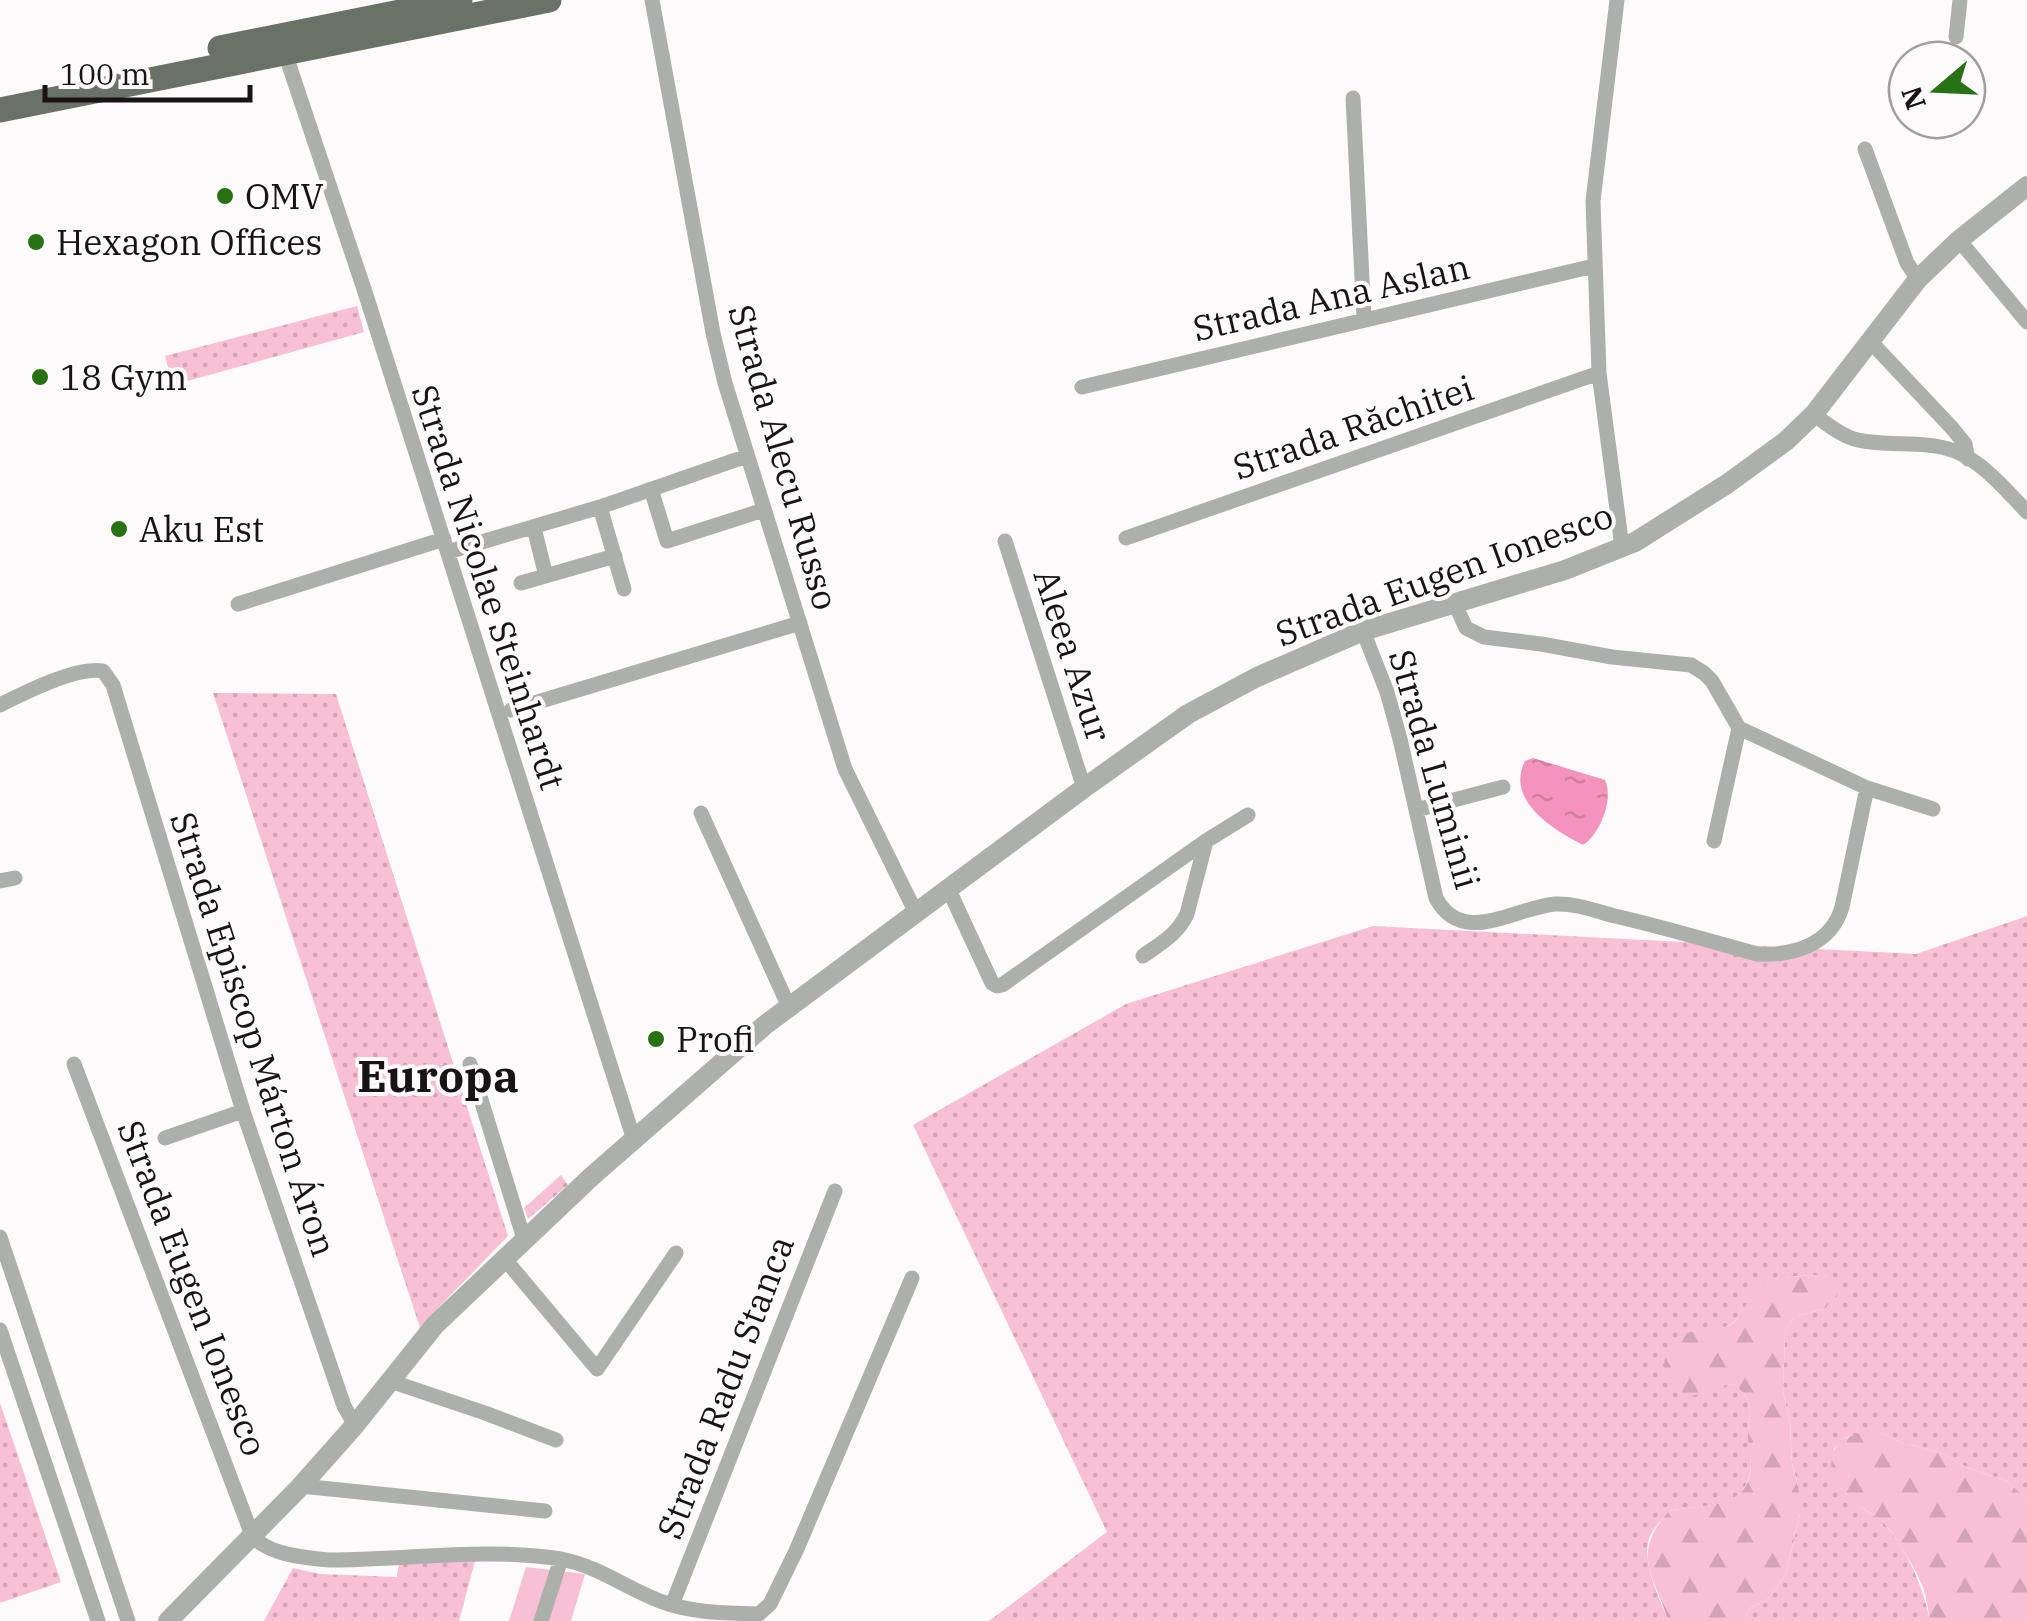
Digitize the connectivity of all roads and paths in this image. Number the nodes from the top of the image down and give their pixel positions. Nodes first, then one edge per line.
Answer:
1 (460, 0) edge
2 (549, 0) edge
3 (652, 0) edge
4 (1618, 0) edge
5 (1960, 0) edge
6 (416, 4) edge
7 (1956, 37) dead end
8 (285, 52) junction
9 (0, 93) edge
10 (1353, 98) dead end
11 (0, 110) edge
12 (1865, 149) dead end
13 (2027, 186) edge
14 (1959, 240) junction
15 (1594, 266) junction
16 (1918, 278) junction
17 (1364, 319) junction
18 (2027, 322) edge
19 (1869, 340) junction
20 (1599, 373) junction
21 (1082, 387) dead end
22 (1814, 414) junction
23 (747, 456) junction
24 (1968, 458) junction
25 (651, 489) junction
26 (600, 507) junction
27 (764, 510) junction
28 (2027, 512) edge
29 (534, 528) junction
30 (1126, 538) dead end
31 (1005, 540) dead end
32 (446, 545) junction
33 (1622, 547) junction
34 (615, 556) junction
35 (546, 576) junction
36 (521, 583) dead end
37 (624, 589) dead end
38 (238, 604) dead end
39 (1455, 604) junction
40 (800, 624) junction
41 (1363, 631) junction
42 (0, 705) edge
43 (512, 710) dead end
44 (1739, 728) junction
45 (1503, 787) dead end
46 (1084, 788) junction
47 (1867, 788) junction
48 (1416, 810) junction
49 (1932, 810) dead end
50 (700, 813) dead end
51 (1248, 815) dead end
52 (1714, 840) dead end
53 (1206, 841) junction
54 (948, 888) junction
55 (916, 913) junction
56 (1142, 956) dead end
57 (788, 1007) junction
58 (74, 1064) dead end
59 (470, 1064) dead end
60 (243, 1111) junction
61 (166, 1138) dead end
62 (634, 1140) junction
63 (835, 1191) dead end
64 (0, 1237) edge
65 (524, 1239) junction
66 (676, 1253) dead end
67 (504, 1258) junction
68 (912, 1278) dead end
69 (0, 1330) edge
70 (390, 1382) junction
71 (355, 1425) junction
72 (556, 1440) dead end
73 (300, 1486) junction
74 (545, 1511) dead end
75 (252, 1535) junction
76 (560, 1560) junction
77 (672, 1605) junction
78 (759, 1617) edge
79 (98, 1621) edge
80 (128, 1621) edge
81 (168, 1621) edge
82 (541, 1621) edge

1 - 6 main road
2 - 8 main road
3 - 23 street, Strada Alecu Russo
4 - 15 street
5 - 7 street
6 - 9 main road
8 - 11 main road
8 - 32 street, Strada Nicolae Steinhardt
10 - 17 street
12 - 16 street
13 - 14 street, Strada Eugen Ionesco
14 - 16 street, Strada Eugen Ionesco
14 - 18 street
15 - 17 street, Strada Ana Aslan
15 - 20 street
16 - 19 street, Strada Eugen Ionesco
17 - 21 street, Strada Ana Aslan
19 - 22 street, Strada Eugen Ionesco
19 - 24 street
20 - 30 street, Strada Răchitei
20 - 33 street
22 - 24 street
22 - 33 street, Strada Eugen Ionesco
23 - 25 street
23 - 27 street, Strada Alecu Russo
24 - 28 street
25 - 26 street
25 - 27 street
26 - 29 street
26 - 34 street
27 - 40 street, Strada Alecu Russo
29 - 32 street
29 - 35 street
31 - 46 street, Aleea Azur
32 - 38 street
32 - 62 street, Strada Nicolae Steinhardt
33 - 39 street, Strada Eugen Ionesco
34 - 35 street
34 - 37 street
35 - 36 street
39 - 41 street, Strada Eugen Ionesco
39 - 44 street, Strada Luminii
40 - 43 street
40 - 55 street, Strada Alecu Russo
41 - 46 street, Strada Eugen Ionesco
41 - 48 street, Strada Luminii
42 - 60 street, Strada Episcop Márton Áron
44 - 47 street
44 - 52 street
45 - 48 street
46 - 54 street, Strada Eugen Ionesco
47 - 48 street, Strada Luminii
47 - 49 street
50 - 57 street
51 - 53 street
53 - 54 street
53 - 56 street
54 - 55 street, Strada Eugen Ionesco
55 - 57 street, Strada Eugen Ionesco
57 - 62 street, Strada Eugen Ionesco
58 - 75 street, Strada Eugen Ionesco
59 - 65 street
60 - 61 street
60 - 71 street, Strada Episcop Márton Áron
62 - 65 street, Strada Eugen Ionesco
63 - 77 street, Strada Radu Stanca
64 - 80 street
65 - 67 street, Strada Eugen Ionesco
66 - 67 street
67 - 70 street, Strada Eugen Ionesco
68 - 78 street
69 - 79 street
70 - 71 street, Strada Eugen Ionesco
70 - 72 street
71 - 73 street, Strada Eugen Ionesco
73 - 74 street, Strada Eugen Ionesco
73 - 75 street, Strada Eugen Ionesco
75 - 76 street
75 - 81 street, Strada Eugen Ionesco
76 - 77 street
76 - 82 street
77 - 78 street

